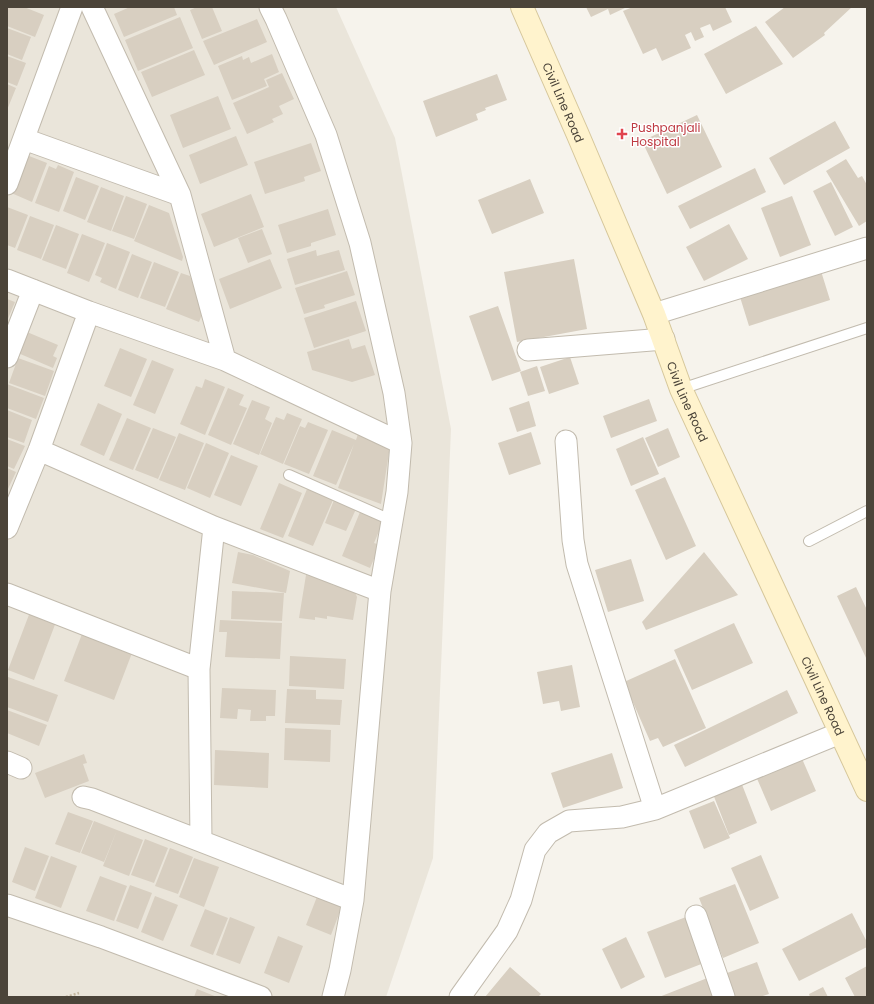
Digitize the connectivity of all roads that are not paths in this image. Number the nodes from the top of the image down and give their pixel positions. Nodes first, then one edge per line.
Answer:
1 (72, 7) edge
2 (92, 7) edge
3 (270, 7) edge
4 (522, 7) edge
5 (24, 139) junction
6 (7, 184) edge
7 (180, 195) junction
8 (867, 248) edge
9 (7, 280) edge
10 (33, 290) junction
11 (88, 312) junction
12 (654, 314) junction
13 (866, 331) edge
14 (664, 339) junction
15 (528, 350) dead end
16 (7, 357) edge
17 (225, 360) junction
18 (681, 389) junction
19 (566, 441) dead end
20 (401, 443) junction
21 (39, 450) junction
22 (289, 476) dead end
23 (867, 511) edge
24 (393, 521) junction
25 (214, 527) junction
26 (7, 528) edge
27 (809, 541) dead end
28 (380, 591) junction
29 (7, 594) edge
30 (199, 669) junction
31 (840, 733) junction
32 (867, 790) edge
33 (84, 797) dead end
34 (655, 809) junction
35 (201, 840) junction
36 (353, 900) junction
37 (7, 905) edge
38 (696, 916) dead end
39 (261, 997) edge
40 (333, 997) edge
41 (460, 997) edge
42 (724, 997) edge

1 - 5 street
2 - 7 street
3 - 20 street
4 - 12 street, Civil Line Road
5 - 6 street
5 - 7 street
7 - 17 street
8 - 12 street
9 - 10 street
10 - 11 street
10 - 16 street
11 - 17 street
11 - 21 street
12 - 14 street, Civil Line Road
13 - 18 lane
14 - 15 street
14 - 18 street, Civil Line Road
17 - 20 street
18 - 31 street, Civil Line Road
19 - 34 street
20 - 24 street
21 - 25 street
21 - 26 street
22 - 24 lane
23 - 27 lane
24 - 28 street
25 - 28 street
25 - 30 street
28 - 36 street
29 - 30 street
30 - 35 street
31 - 32 street, Civil Line Road
31 - 34 street
33 - 35 street
34 - 41 street
35 - 36 street
36 - 40 street
37 - 39 street
38 - 42 street

